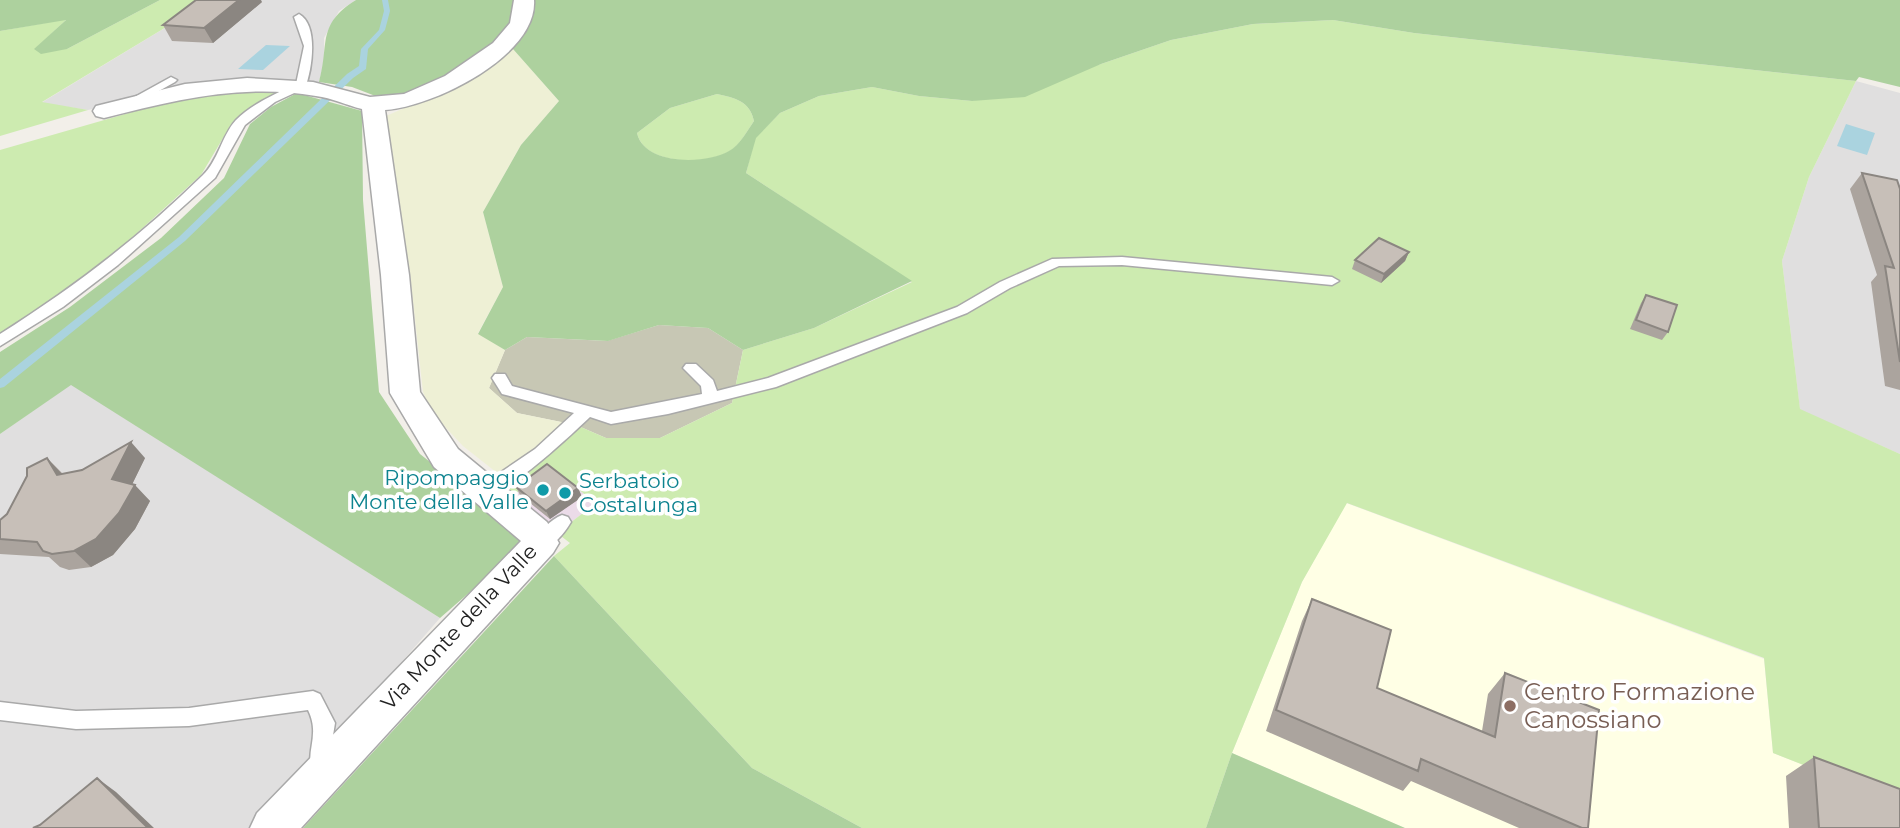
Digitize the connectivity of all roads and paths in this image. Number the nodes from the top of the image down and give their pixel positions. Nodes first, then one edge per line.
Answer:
1 (524, 0) edge
2 (299, 17) dead end
3 (171, 80) dead end
4 (301, 86) junction
5 (127, 105) junction
6 (373, 105) junction
7 (104, 111) dead end
8 (1332, 281) dead end
9 (0, 341) edge
10 (691, 368) dead end
11 (500, 378) dead end
12 (711, 398) junction
13 (587, 410) junction
14 (488, 490) junction
15 (0, 712) edge
16 (319, 776) junction
17 (272, 828) edge

1 - 6 street
2 - 4 lane
3 - 5 lane
4 - 5 street
4 - 6 street
4 - 9 lane
5 - 7 street
6 - 14 street, Via Monte della Valle
8 - 12 lane
10 - 12 lane
11 - 13 lane
12 - 13 lane
13 - 14 lane
14 - 16 street, Via Monte della Valle
15 - 16 lane
16 - 17 street, Via Monte della Valle

